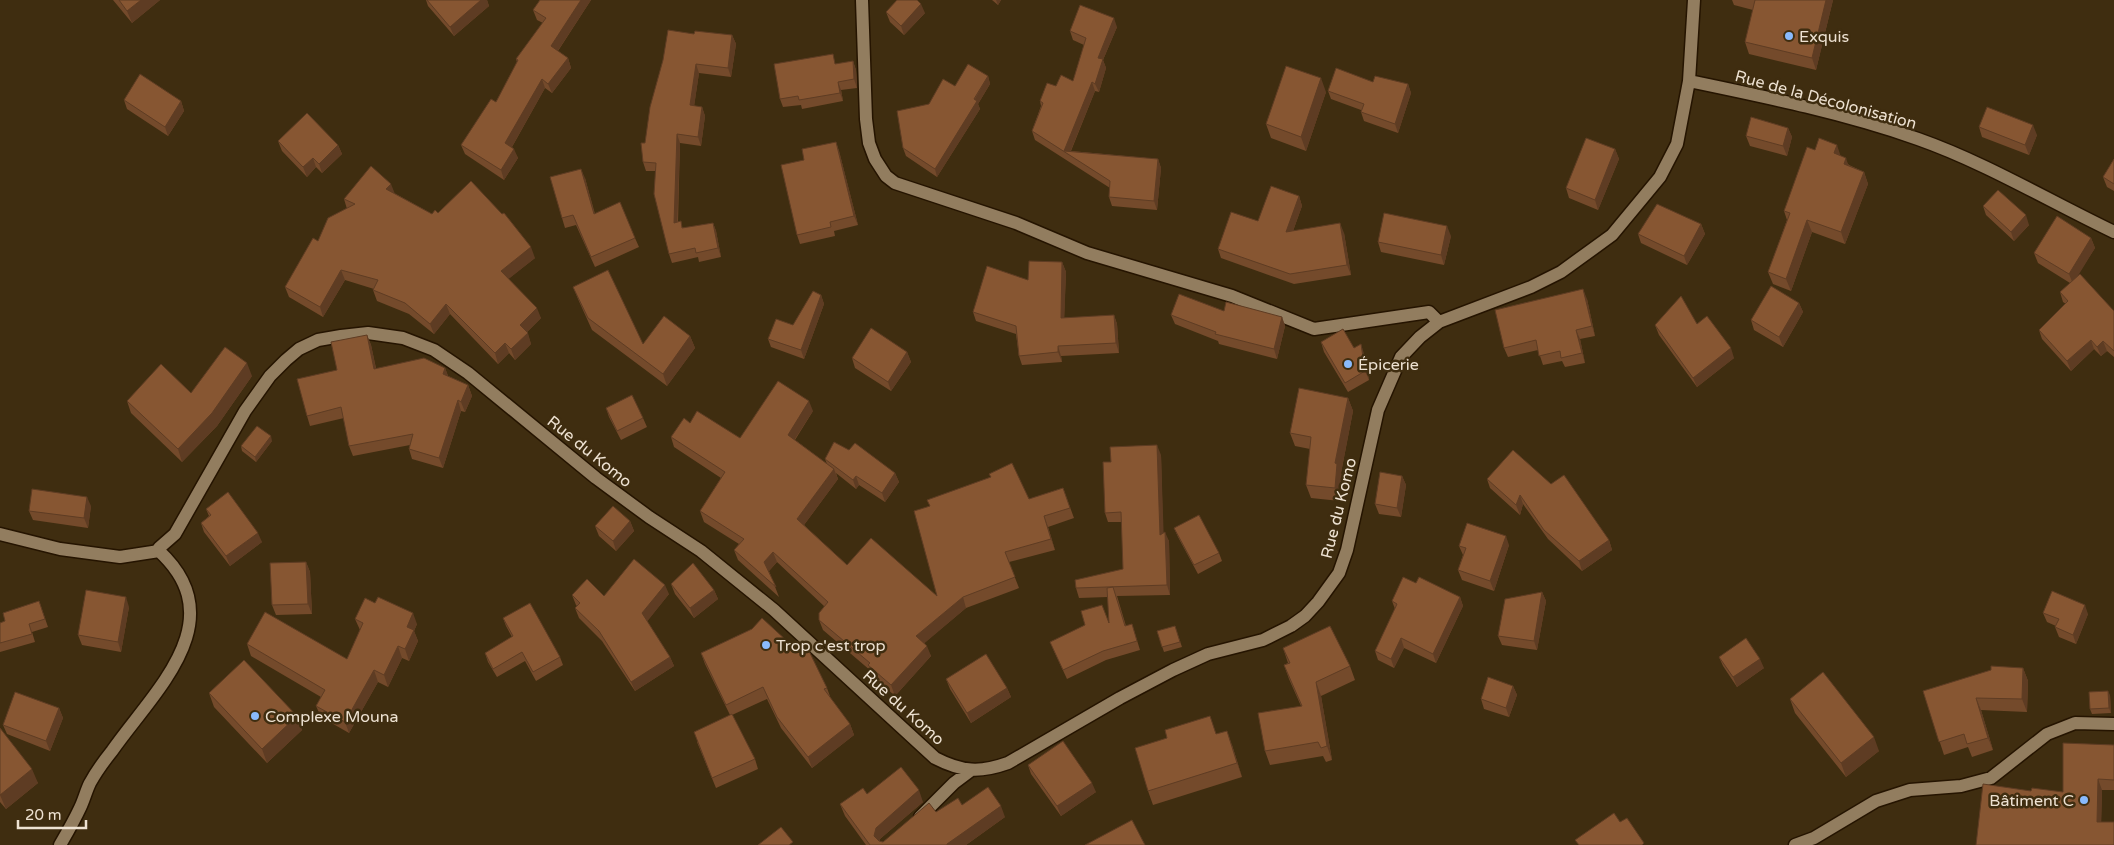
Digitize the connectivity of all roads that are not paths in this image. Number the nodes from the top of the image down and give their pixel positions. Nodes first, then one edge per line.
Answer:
1 (862, 0) edge
2 (1694, 0) edge
3 (1689, 81) junction
4 (2114, 232) edge
5 (1439, 322) junction
6 (0, 534) edge
7 (159, 551) junction
8 (2114, 724) edge
9 (970, 771) junction
10 (913, 823) edge
11 (60, 845) edge
12 (1795, 845) edge

1 - 5 street
2 - 3 street, Rue du Komo
3 - 4 street, Rue de la Décolonisation
3 - 5 street, Rue du Komo
5 - 9 street, Rue du Komo
6 - 7 street
7 - 9 street, Rue du Komo
7 - 11 street
8 - 12 street
9 - 10 street

